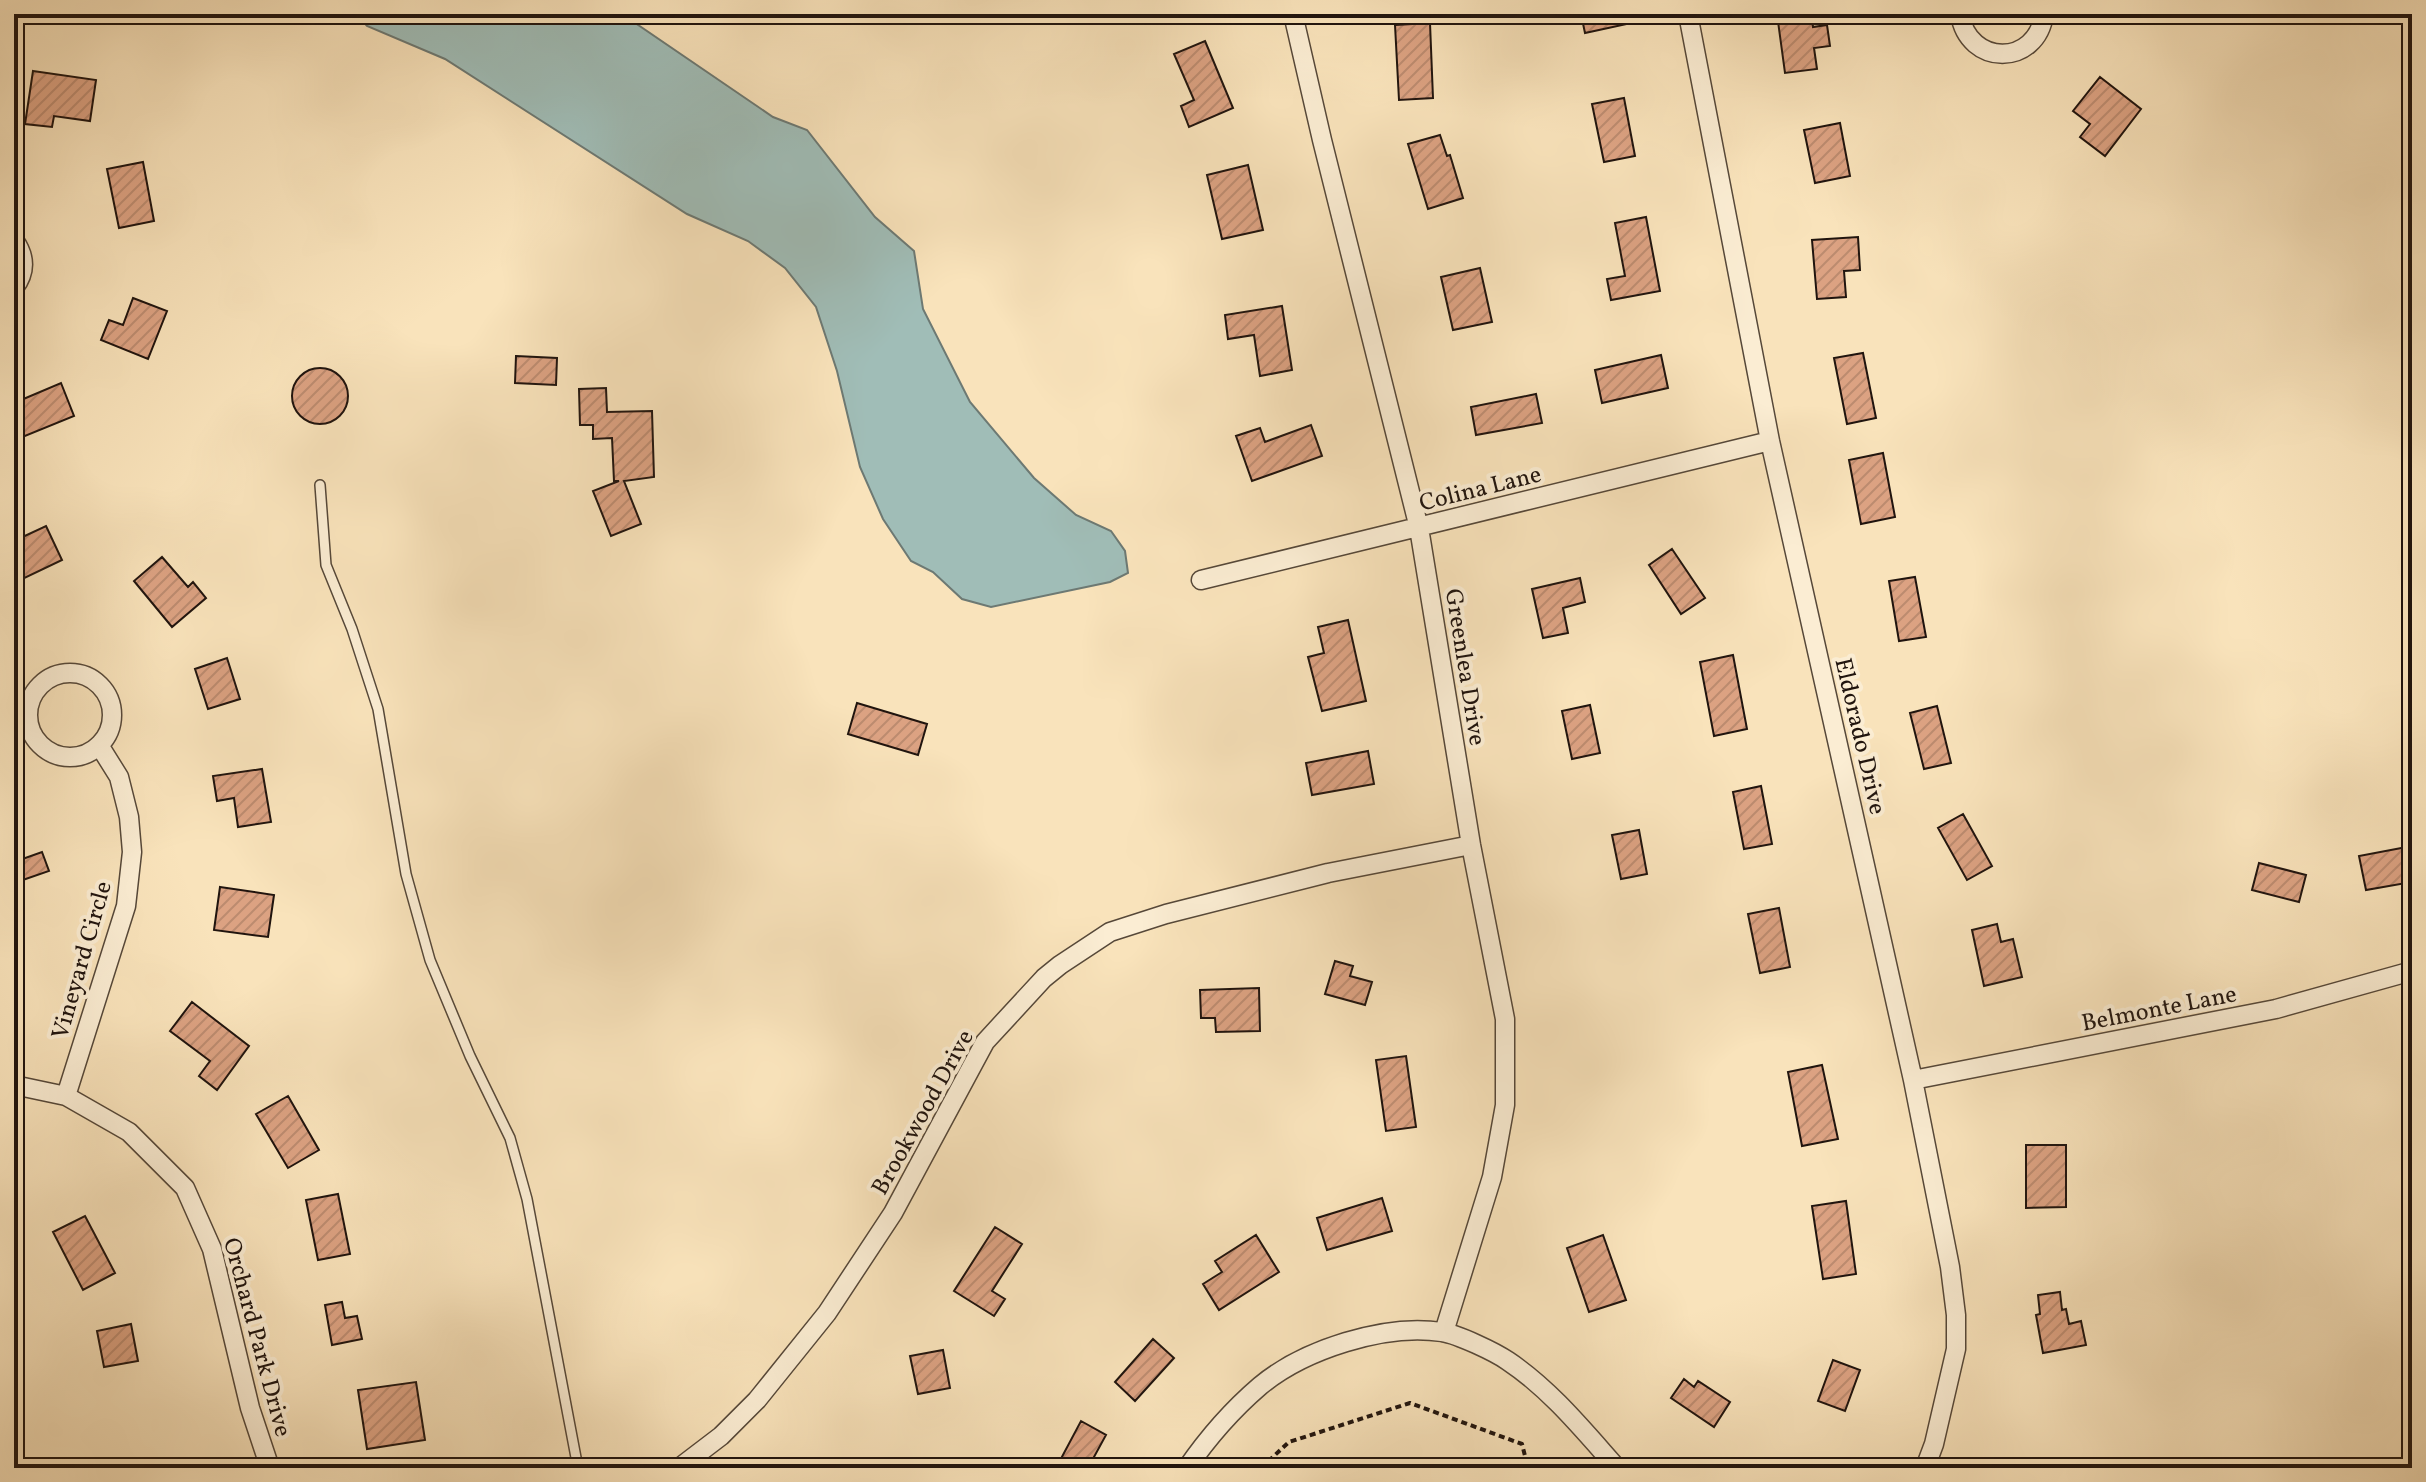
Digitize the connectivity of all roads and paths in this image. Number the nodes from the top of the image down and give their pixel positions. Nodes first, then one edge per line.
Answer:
1 (1293, 14) edge
2 (1688, 14) edge
3 (1960, 14) edge
4 (2044, 14) edge
5 (14, 240) edge
6 (14, 288) edge
7 (1770, 441) junction
8 (320, 485) dead end
9 (1419, 528) junction
10 (1201, 580) dead end
11 (99, 745) junction
12 (1471, 845) junction
13 (2412, 971) edge
14 (1913, 1080) junction
15 (14, 1085) edge
16 (66, 1096) junction
17 (1444, 1332) junction
18 (270, 1468) edge
19 (578, 1468) edge
20 (679, 1468) edge
21 (1187, 1468) edge
22 (1261, 1468) edge
23 (1528, 1468) edge
24 (1617, 1468) edge
25 (1925, 1468) edge

1 - 9 street, Greenlea Drive
2 - 7 street, Eldorado Drive
3 - 4 street
5 - 6 street
7 - 9 street, Colina Lane
7 - 14 street, Eldorado Drive
8 - 19 lane
9 - 10 street, Colina Lane
9 - 12 street, Greenlea Drive
11 - 11 street
11 - 16 street, Vineyard Circle
12 - 17 street, Greenlea Drive
12 - 20 street, Brookwood Drive
13 - 14 street, Belmonte Lane
14 - 25 street, Eldorado Drive
15 - 16 street, Orchard Park Drive
16 - 18 street, Orchard Park Drive
17 - 21 street
17 - 24 street
22 - 23 path

